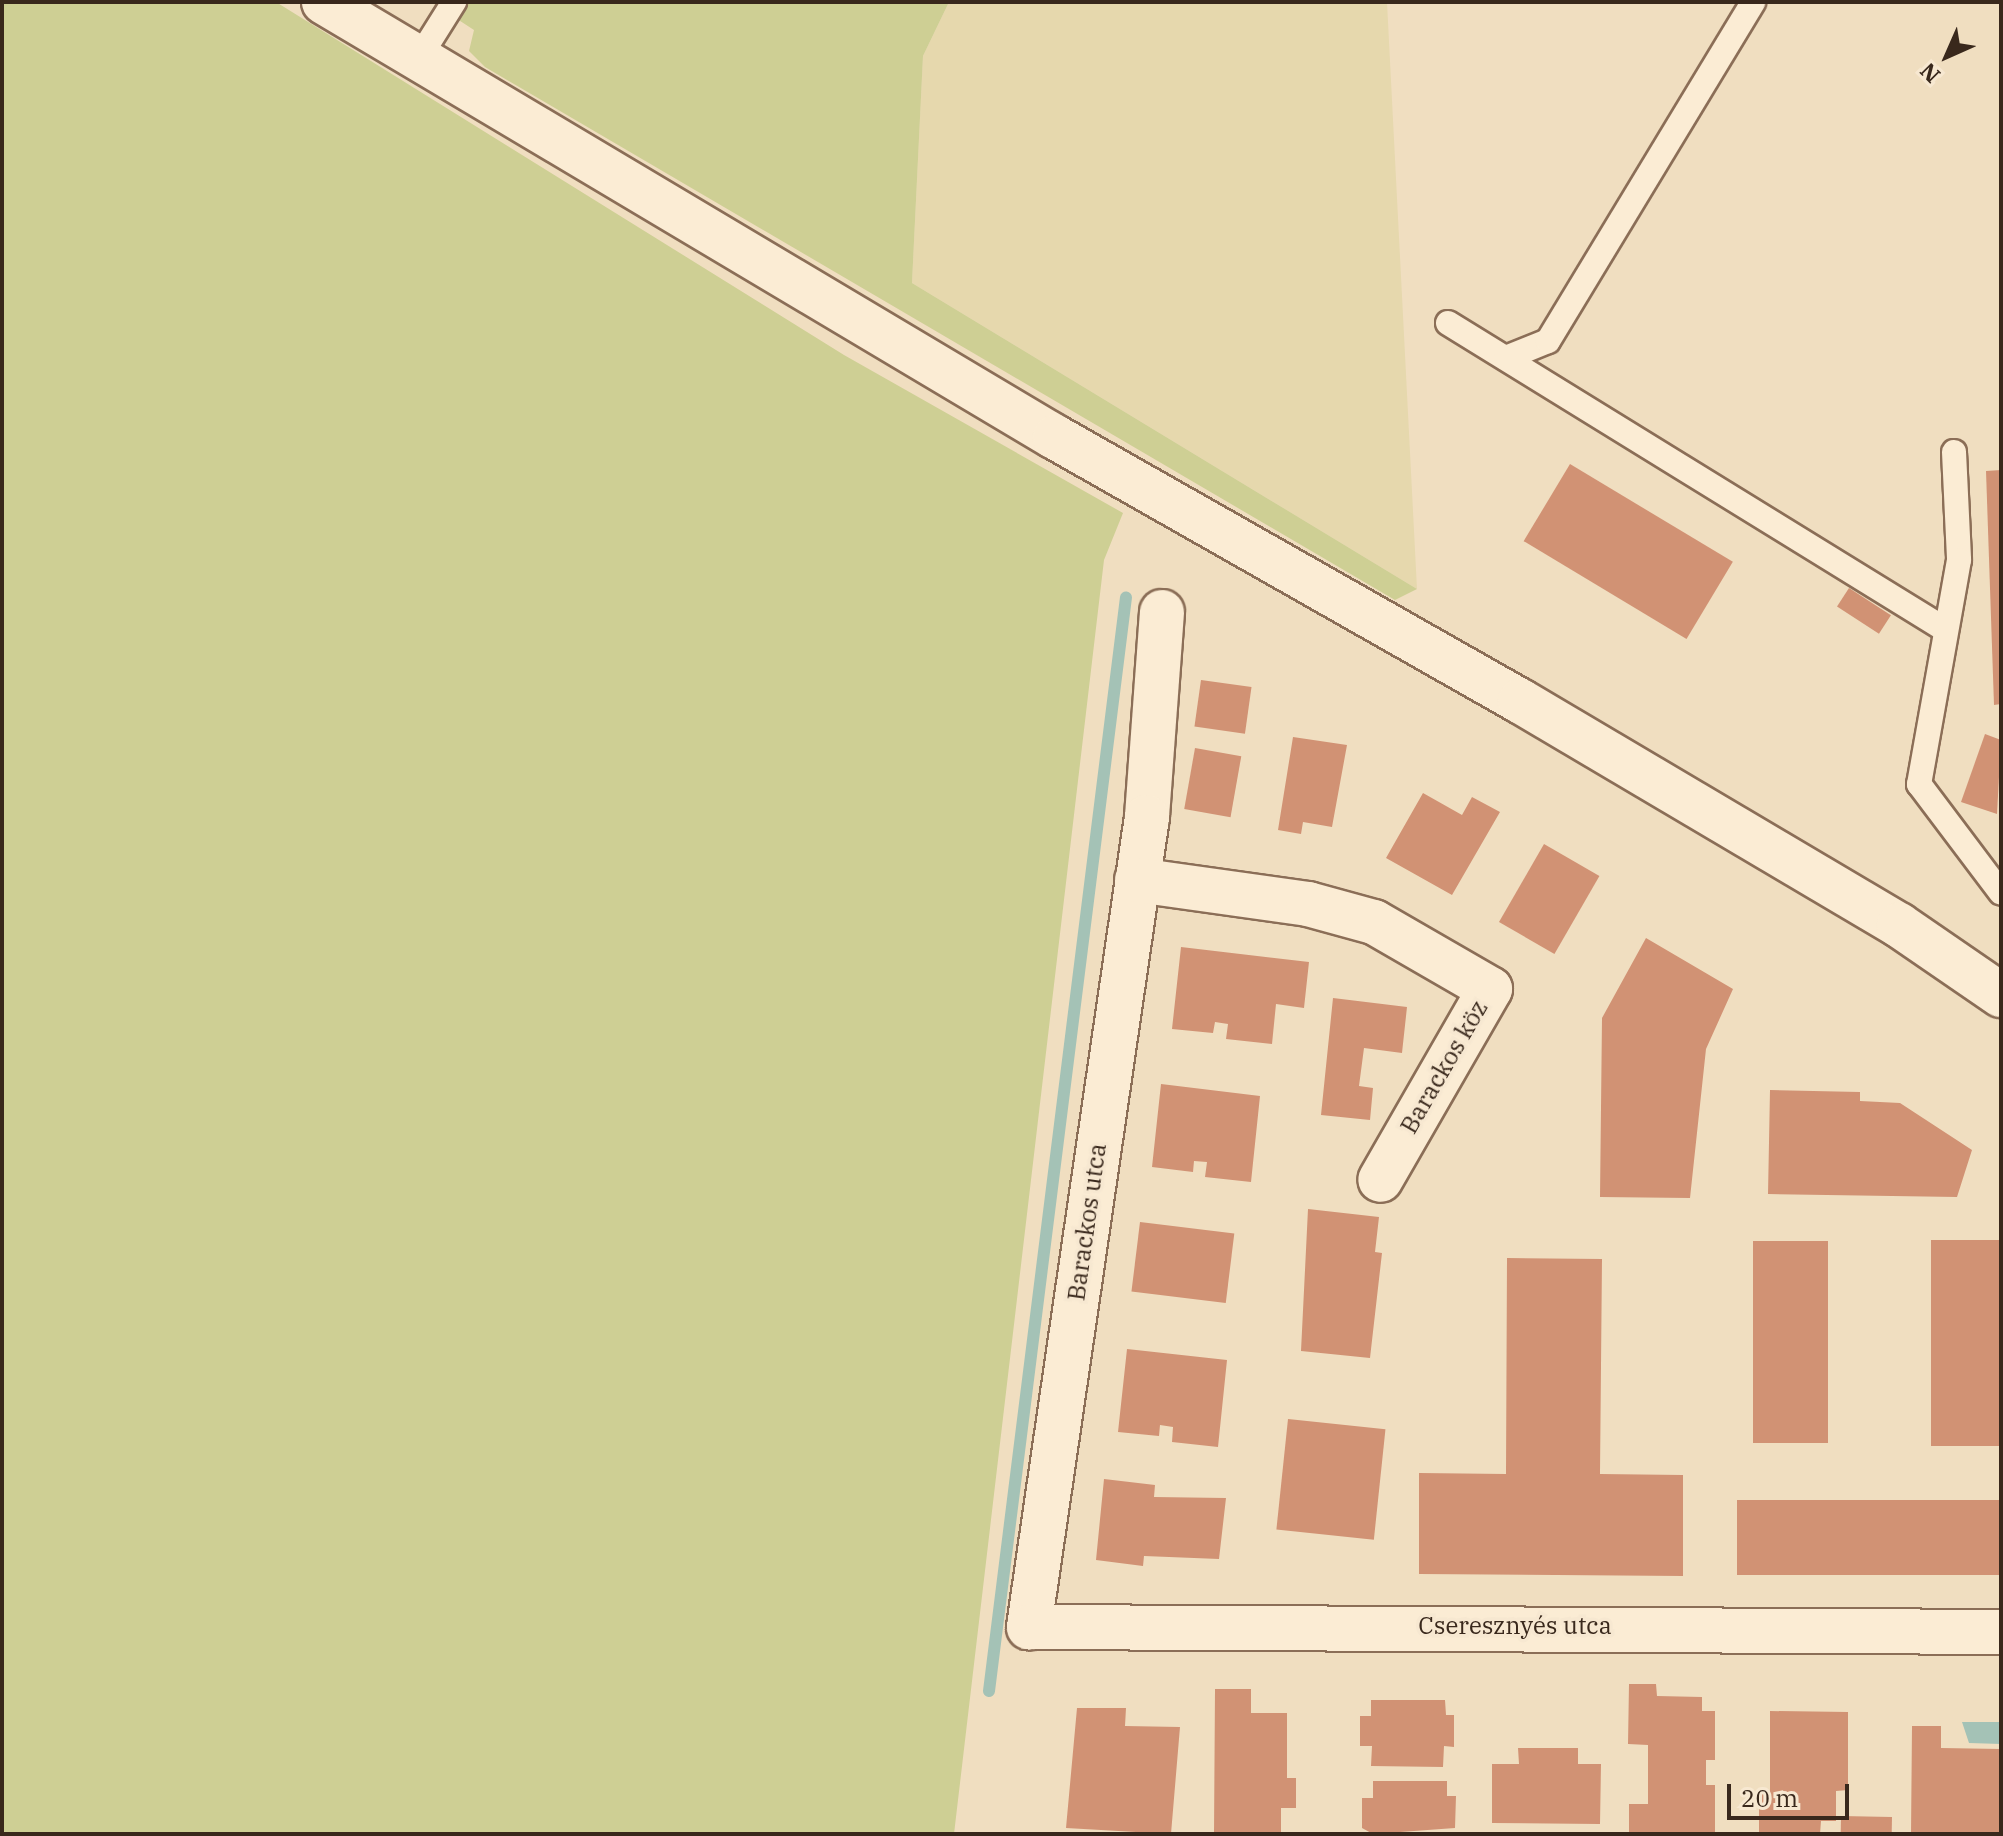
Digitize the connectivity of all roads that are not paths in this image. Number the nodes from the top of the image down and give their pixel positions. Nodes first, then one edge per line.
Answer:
1 (324, 2) edge
2 (454, 2) edge
3 (1753, 2) edge
4 (417, 61) junction
5 (1448, 323) dead end
6 (1506, 358) junction
7 (1954, 452) dead end
8 (1162, 612) dead end
9 (1946, 630) junction
10 (1137, 880) junction
11 (2001, 893) edge
12 (2001, 995) edge
13 (1380, 1180) dead end
14 (1029, 1627) joint
15 (2001, 1632) edge

1 - 4 street
2 - 4 lane
3 - 6 lane
4 - 12 street
5 - 6 lane
6 - 9 lane
7 - 9 lane
8 - 10 street, Barackos utca
9 - 11 lane
10 - 13 street, Barackos köz
10 - 14 street, Barackos utca
14 - 15 street, Cseresznyés utca

